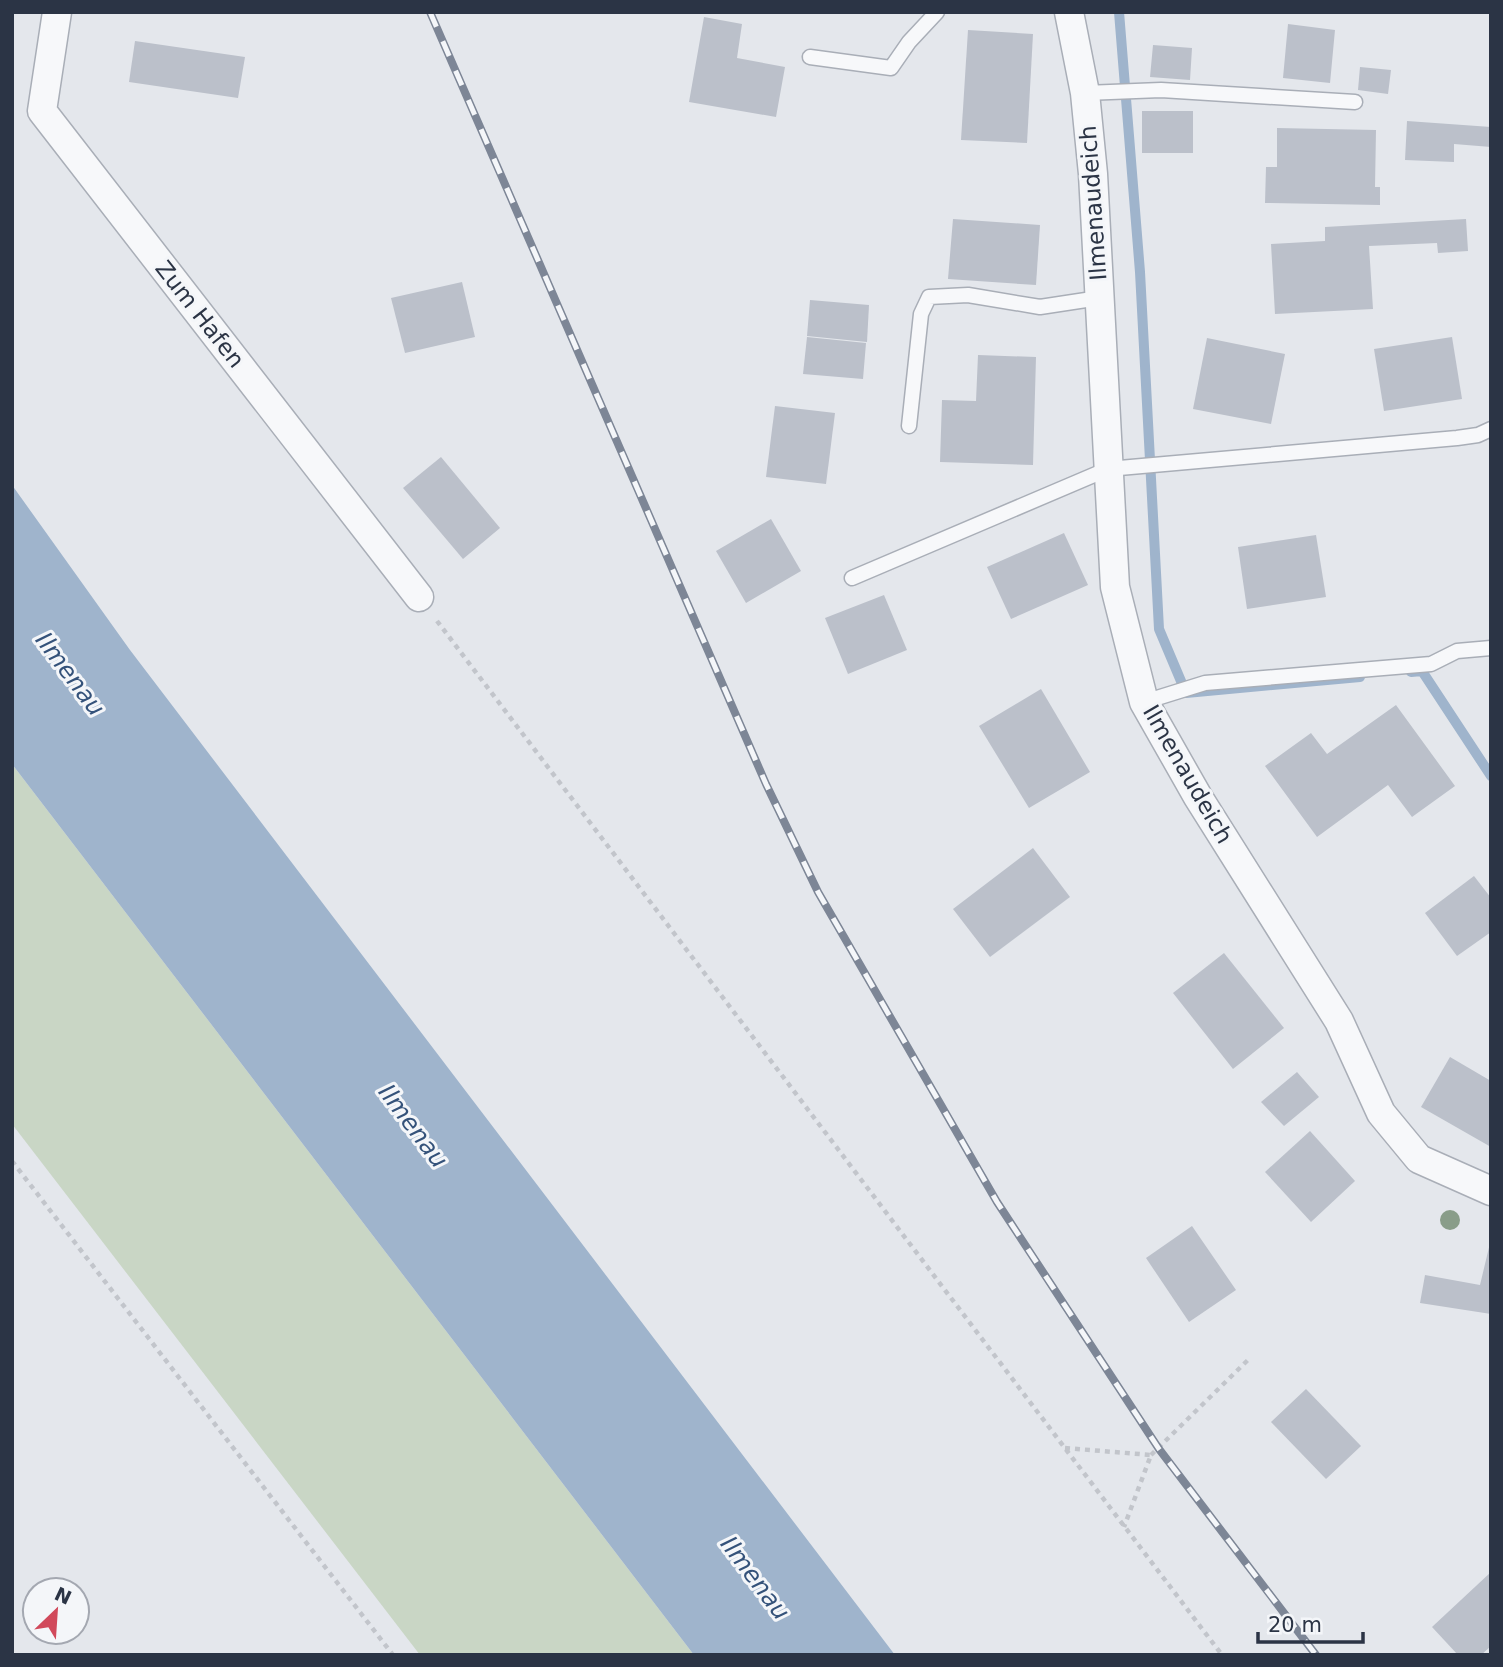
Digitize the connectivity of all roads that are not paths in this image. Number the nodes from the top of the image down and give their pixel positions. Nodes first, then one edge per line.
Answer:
1 (57, 12) edge
2 (937, 12) edge
3 (1069, 12) edge
4 (810, 57) dead end
5 (1085, 93) junction
6 (1355, 102) dead end
7 (1100, 299) junction
8 (909, 426) dead end
9 (1491, 429) edge
10 (1108, 469) junction
11 (852, 578) dead end
12 (419, 597) road end
13 (1491, 648) edge
14 (1144, 702) junction
15 (1491, 1191) edge

1 - 12 street, Zum Hafen
2 - 4 lane
3 - 5 street, Ilmenaudeich
5 - 6 lane
5 - 7 street, Ilmenaudeich
7 - 8 lane
7 - 10 street, Ilmenaudeich
9 - 10 lane
10 - 11 lane
10 - 14 street, Ilmenaudeich
13 - 14 lane
14 - 15 street, Ilmenaudeich

